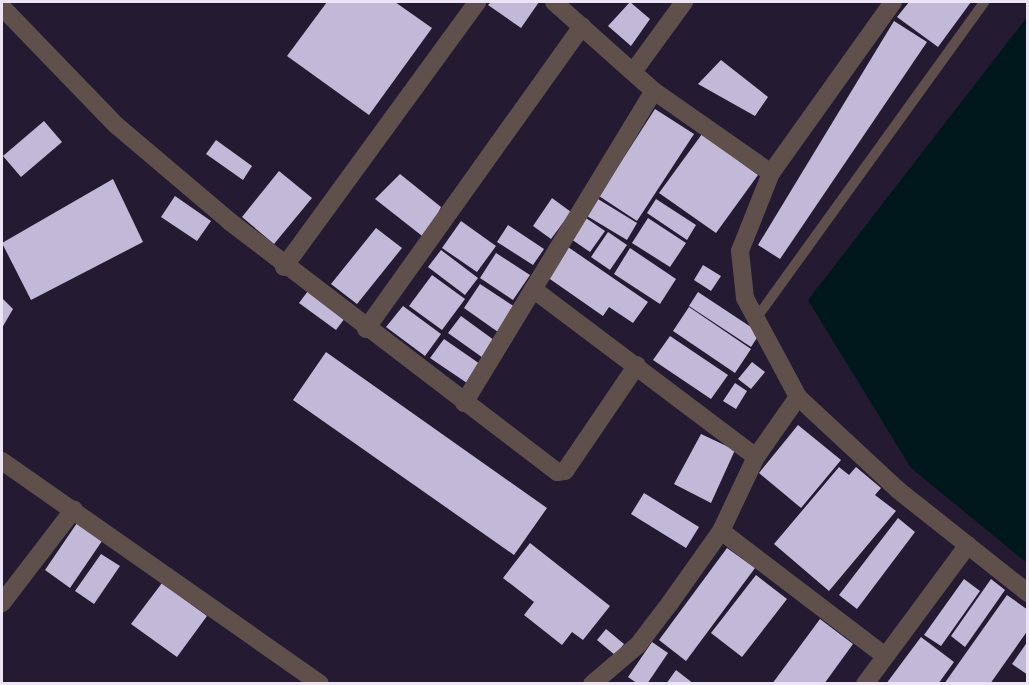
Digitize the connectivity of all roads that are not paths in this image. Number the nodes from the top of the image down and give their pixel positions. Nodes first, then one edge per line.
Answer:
1 (477, 2) edge
2 (554, 2) edge
3 (684, 2) edge
4 (893, 2) edge
5 (984, 2) edge
6 (2, 7) edge
7 (582, 26) junction
8 (633, 72) junction
9 (654, 91) junction
10 (771, 173) junction
11 (284, 267) junction
12 (533, 289) junction
13 (754, 320) junction
14 (366, 329) junction
15 (637, 365) junction
16 (798, 397) junction
17 (464, 403) junction
18 (756, 456) junction
19 (2, 461) edge
20 (74, 509) junction
21 (721, 531) junction
22 (968, 545) junction
23 (1028, 593) edge
24 (2, 603) edge
25 (885, 656) junction
26 (597, 682) edge
27 (320, 684) edge
28 (865, 684) edge

1 - 11 street
2 - 7 street
3 - 8 street
4 - 10 street
5 - 13 lane
6 - 11 street
7 - 8 street
7 - 14 street
8 - 9 street
9 - 10 street
9 - 12 street
10 - 13 street
11 - 14 street
12 - 15 street
12 - 17 street
13 - 16 street
14 - 17 street
15 - 17 street
15 - 18 street
16 - 18 street
16 - 22 street
18 - 21 street
19 - 20 street
20 - 24 street
20 - 27 street
21 - 25 street
21 - 26 street
22 - 23 street
22 - 25 street
25 - 28 street

